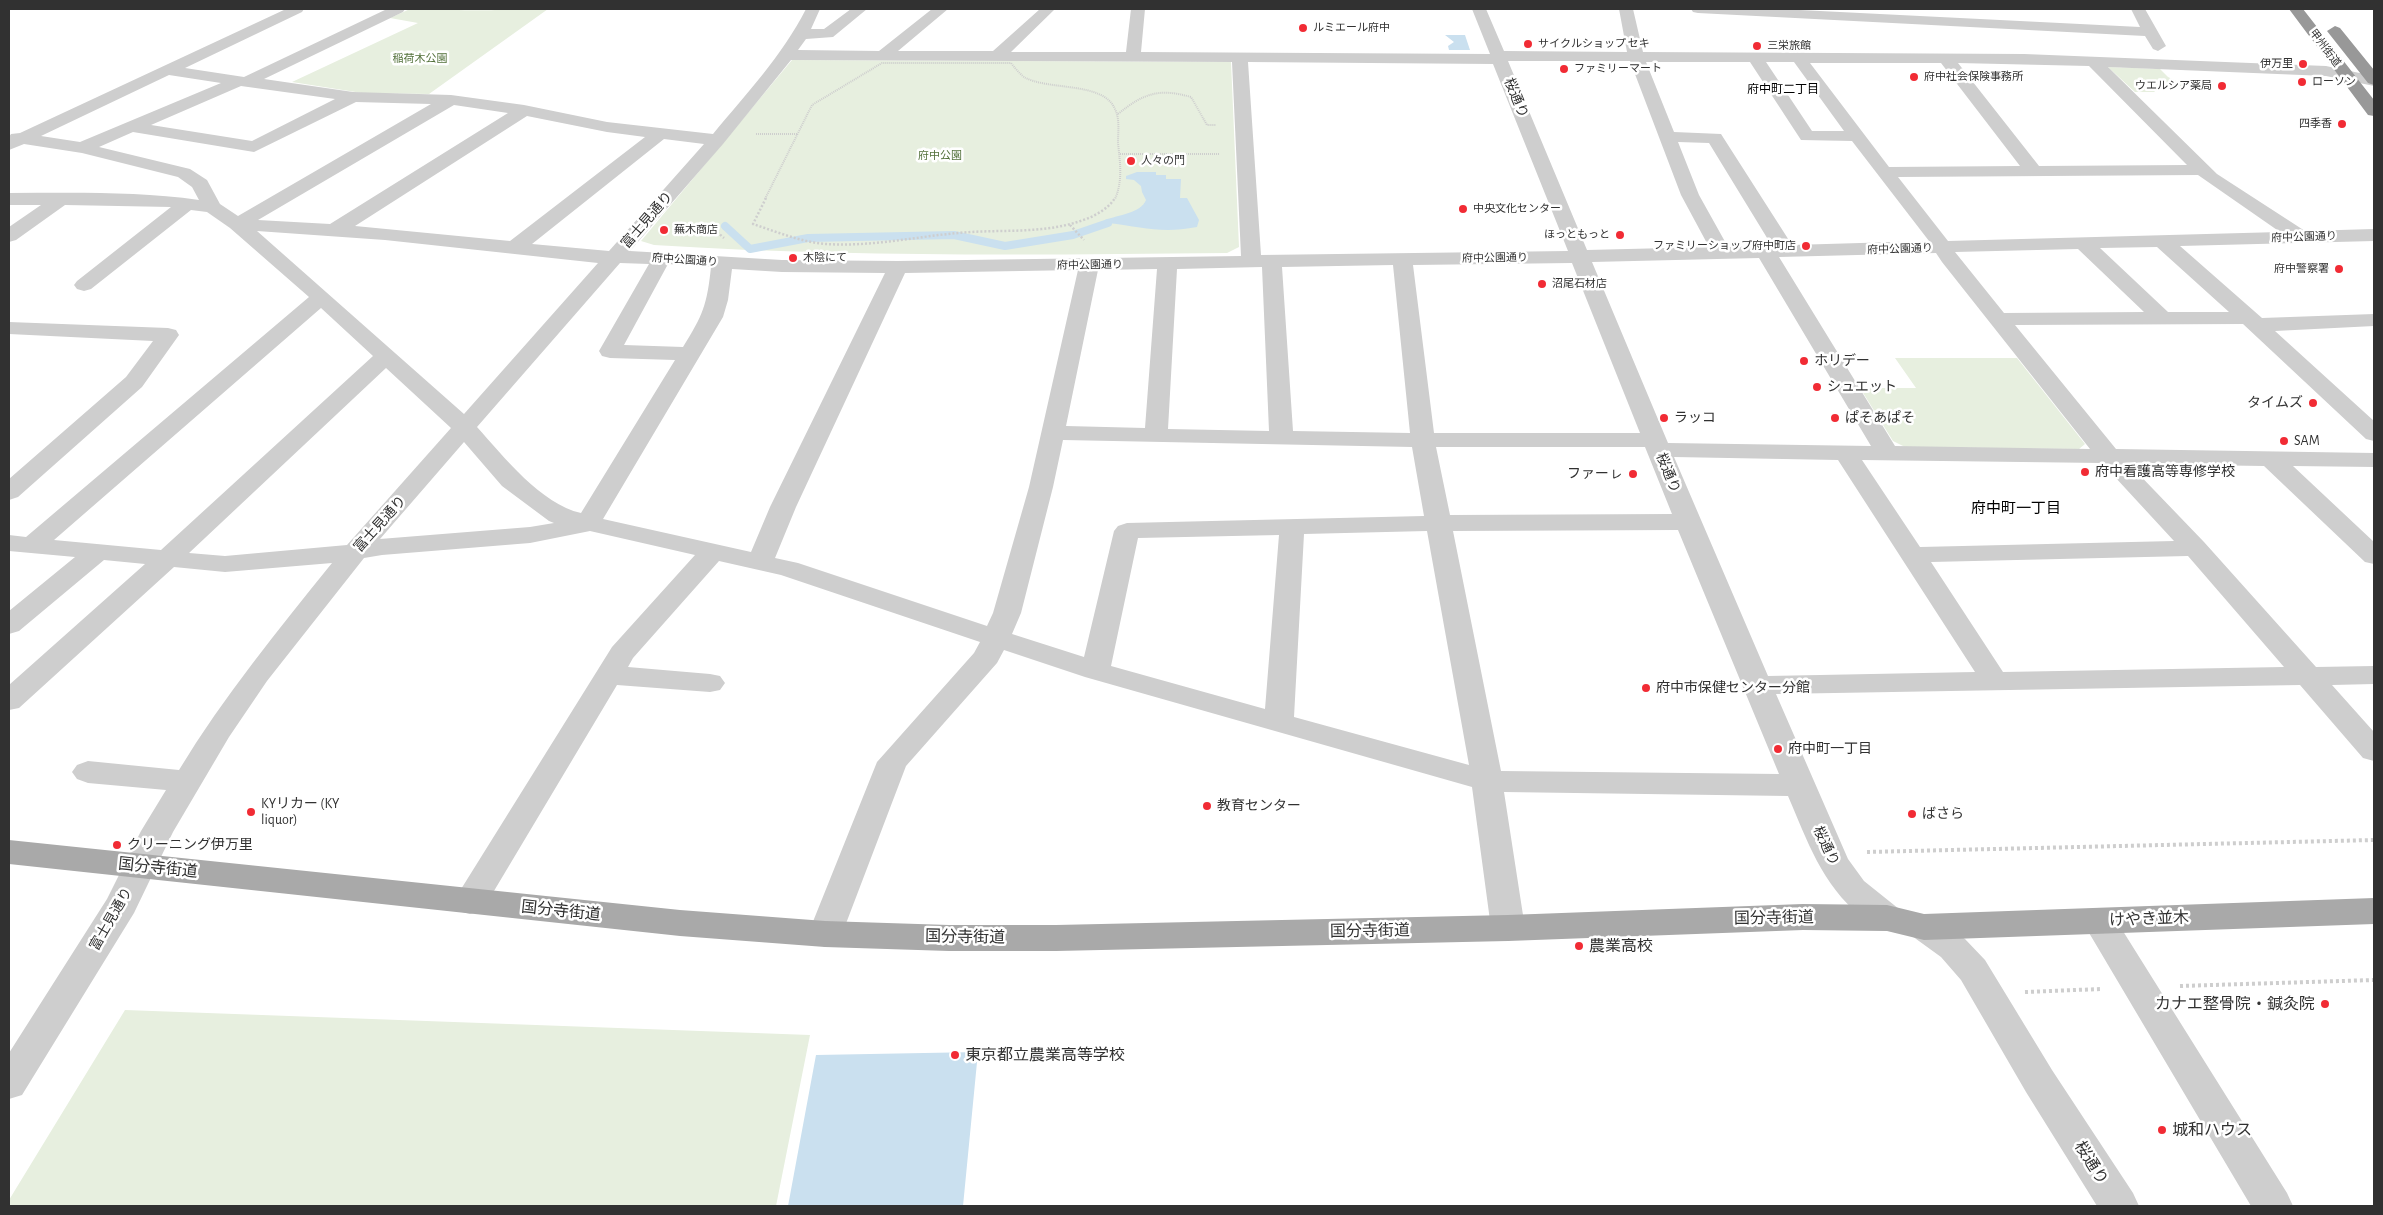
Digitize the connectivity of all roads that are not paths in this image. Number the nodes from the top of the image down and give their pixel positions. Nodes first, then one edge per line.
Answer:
1 (297, 9) edge
2 (398, 9) edge
3 (812, 9) edge
4 (860, 9) edge
5 (941, 9) edge
6 (1048, 9) edge
7 (1138, 9) edge
8 (1479, 9) edge
9 (1626, 9) edge
10 (1698, 9) edge
11 (2138, 9) edge
12 (2296, 9) edge
13 (1821, 12) edge
14 (2324, 18) dead end
15 (2150, 32) junction
16 (801, 34) junction
17 (787, 55) junction
18 (882, 55) junction
19 (1134, 57) junction
20 (1636, 57) junction
21 (1755, 57) junction
22 (1798, 57) junction
23 (1240, 58) junction
24 (1499, 58) junction
25 (1848, 58) junction
26 (1945, 58) junction
27 (1004, 60) junction
28 (2094, 62) junction
29 (2168, 64) junction
30 (165, 70) junction
31 (2346, 75) junction
32 (2374, 80) edge
33 (243, 81) junction
34 (353, 97) junction
35 (451, 100) junction
36 (524, 110) junction
37 (2374, 111) edge
38 (132, 127) junction
39 (659, 134) junction
40 (1857, 136) junction
41 (1669, 137) junction
42 (12, 140) edge
43 (717, 140) junction
44 (82, 148) junction
45 (2202, 170) junction
46 (2034, 171) junction
47 (1884, 172) junction
48 (63, 198) junction
49 (9, 199) edge
50 (187, 204) junction
51 (212, 207) junction
52 (238, 224) junction
53 (332, 232) junction
54 (2374, 235) edge
55 (9, 236) edge
56 (2301, 237) junction
57 (2162, 241) junction
58 (2084, 243) junction
59 (1943, 247) junction
60 (513, 249) junction
61 (1776, 252) junction
62 (1722, 253) junction
63 (615, 257) junction
64 (1580, 257) junction
65 (662, 258) junction
66 (1402, 260) junction
67 (722, 263) junction
68 (1261, 263) junction
69 (1167, 264) junction
70 (1089, 265) junction
71 (898, 267) junction
72 (84, 284) dead end
73 (321, 297) junction
74 (2162, 318) junction
75 (1998, 319) junction
76 (2374, 320) edge
77 (2253, 322) junction
78 (9, 328) edge
79 (691, 354) junction
80 (386, 356) junction
81 (465, 428) junction
82 (1054, 434) junction
83 (2374, 434) edge
84 (1156, 436) junction
85 (1281, 438) junction
86 (1423, 440) junction
87 (1657, 445) junction
88 (1845, 452) junction
89 (1888, 453) junction
90 (2110, 458) junction
91 (2271, 458) junction
92 (2374, 460) edge
93 (9, 492) edge
94 (1688, 522) junction
95 (1438, 523) junction
96 (587, 524) junction
97 (1292, 527) junction
98 (20, 544) edge
99 (2195, 548) junction
100 (356, 551) junction
101 (712, 552) junction
102 (96, 553) junction
103 (1913, 555) junction
104 (2374, 556) edge
105 (167, 559) junction
106 (760, 562) junction
107 (9, 625) edge
108 (996, 639) junction
109 (1095, 671) junction
110 (609, 675) junction
111 (2374, 675) edge
112 (2310, 676) junction
113 (1996, 682) junction
114 (710, 683) dead end
115 (1757, 685) junction
116 (9, 701) edge
117 (1279, 721) junction
118 (2374, 751) edge
119 (88, 772) dead end
120 (1487, 781) junction
121 (187, 782) junction
122 (1799, 785) junction
123 (9, 852) edge
124 (140, 865) junction
125 (470, 902) junction
126 (2374, 911) edge
127 (1887, 918) junction
128 (2100, 921) junction
129 (1924, 927) junction
130 (1508, 928) junction
131 (825, 934) junction
132 (9, 1084) edge
133 (2119, 1206) edge
134 (2273, 1206) edge

1 - 30 street
2 - 33 street
3 - 16 street, 富士見通り
4 - 16 street
5 - 18 street
6 - 27 street
7 - 19 street
8 - 24 street, 桜通り
9 - 20 street
10 - 13 street
11 - 15 street
12 - 31 highway, 甲州街道
13 - 15 street
13 - 25 street
14 - 32 highway, 甲州街道
15 - 29 street
16 - 17 street, 富士見通り
17 - 18 street
17 - 43 street, 富士見通り
18 - 27 street
19 - 23 street
19 - 27 street
20 - 21 street
20 - 24 street
20 - 41 street
21 - 22 street
21 - 40 street
22 - 25 street
22 - 40 street
23 - 24 street
23 - 68 street
24 - 64 street, 桜通り
25 - 26 street
26 - 28 street
26 - 46 street
28 - 29 street
28 - 45 street
29 - 31 street
30 - 33 street
30 - 42 street
31 - 32 street
31 - 37 highway, 甲州街道
33 - 34 street
33 - 38 street
34 - 35 street
34 - 38 street
35 - 36 street
35 - 52 street
36 - 39 street
36 - 53 street
38 - 44 street
39 - 43 street
39 - 60 street
40 - 47 street
41 - 61 street
41 - 62 street
42 - 44 street
43 - 63 street, 富士見通り
44 - 51 street
45 - 46 street
45 - 56 street
46 - 47 street
47 - 59 street
48 - 49 street
48 - 50 street
48 - 55 street
50 - 51 street
50 - 72 street
51 - 52 street
52 - 53 street, 府中公園通り
52 - 73 street
53 - 60 street, 府中公園通り
54 - 56 street, 府中公園通り
56 - 57 street, 府中公園通り
57 - 58 street, 府中公園通り
57 - 77 street
58 - 59 street, 府中公園通り
58 - 74 street
59 - 61 street, 府中公園通り
59 - 75 street
60 - 63 street, 府中公園通り
61 - 62 street, 府中公園通り
61 - 89 street
62 - 64 street, 府中公園通り
63 - 65 street, 府中公園通り
63 - 81 street, 富士見通り
64 - 66 street, 府中公園通り
64 - 87 street, 桜通り
65 - 67 street, 府中公園通り
65 - 79 street
66 - 68 street, 府中公園通り
66 - 86 street
67 - 71 street, 府中公園通り
67 - 79 street
68 - 69 street, 府中公園通り
68 - 85 street
69 - 70 street, 府中公園通り
69 - 84 street
70 - 71 street, 府中公園通り
70 - 82 street
71 - 106 street
73 - 80 street
73 - 98 street
74 - 75 street
74 - 77 street
75 - 90 street
76 - 77 street
77 - 83 street
78 - 93 street
79 - 96 street
80 - 81 street
80 - 105 street
81 - 96 street
81 - 100 street, 富士見通り
82 - 84 street
82 - 108 street
84 - 85 street
85 - 86 street
86 - 87 street
86 - 95 street
87 - 88 street
87 - 94 street, 桜通り
88 - 89 street
88 - 103 street
89 - 90 street
90 - 91 street
90 - 99 street
91 - 92 street
91 - 104 street
94 - 95 street
94 - 115 street, 桜通り
95 - 97 street
95 - 120 street
96 - 100 street
96 - 101 street
97 - 109 street
97 - 117 street
98 - 102 street
99 - 103 street
99 - 112 street
100 - 105 street
100 - 121 street, 富士見通り
101 - 106 street
101 - 110 street
102 - 105 street
102 - 107 street
103 - 113 street
105 - 116 street
106 - 108 street
108 - 109 street
108 - 131 street
109 - 117 street
110 - 114 street
110 - 125 street
111 - 112 street
112 - 113 street
112 - 118 street
113 - 115 street
115 - 122 street, 桜通り
117 - 120 street
119 - 121 street
120 - 122 street
120 - 130 street
121 - 124 street, 富士見通り
122 - 127 street, 桜通り
123 - 124 main road, 国分寺街道
124 - 125 main road, 国分寺街道
124 - 132 street, 富士見通り
125 - 131 main road, 国分寺街道
126 - 128 main road, けやき並木
127 - 129 main road, 国分寺街道
127 - 130 main road, 国分寺街道
128 - 129 main road, けやき並木
128 - 134 street
129 - 133 street, 桜通り
130 - 131 main road, 国分寺街道

